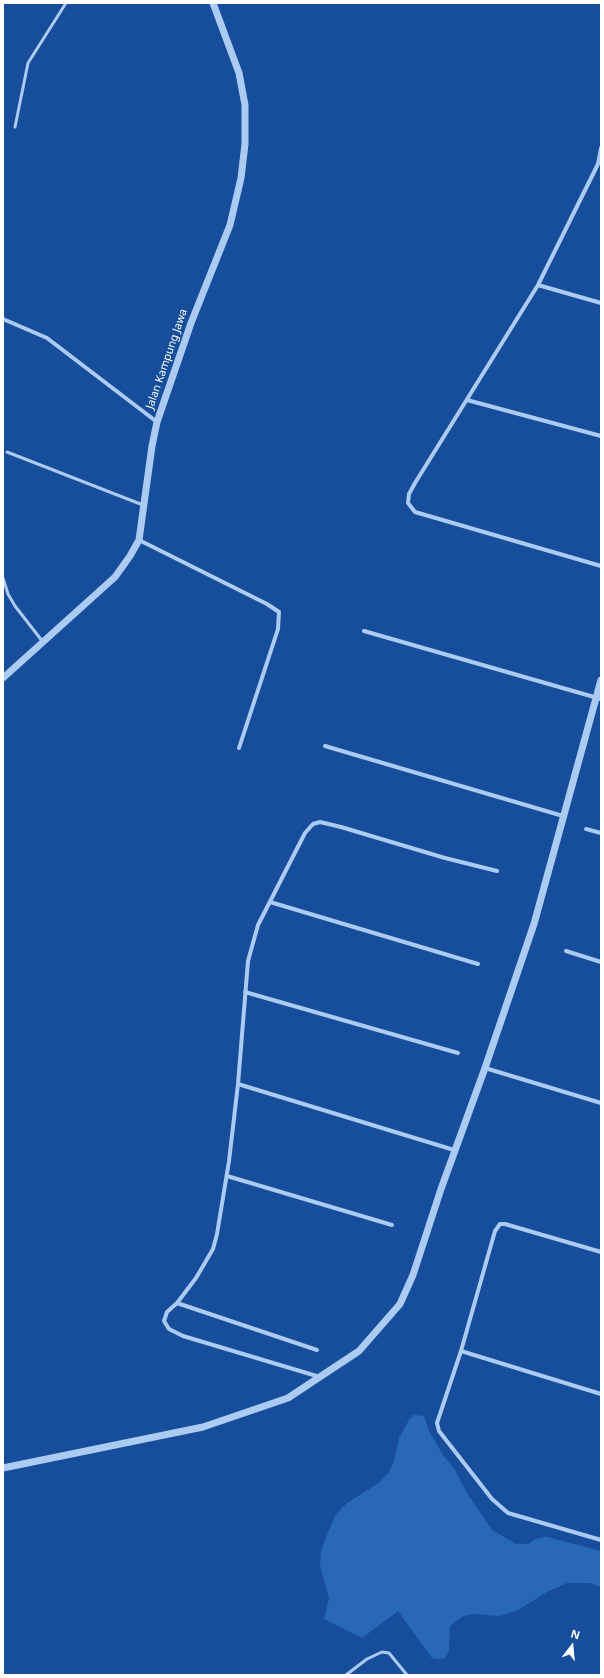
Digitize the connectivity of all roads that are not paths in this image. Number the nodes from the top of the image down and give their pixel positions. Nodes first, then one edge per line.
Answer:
1 (66, 3) edge
2 (213, 3) edge
3 (15, 127) dead end
4 (601, 148) edge
5 (599, 165) edge
6 (538, 286) junction
7 (601, 303) edge
8 (3, 319) edge
9 (467, 400) junction
10 (157, 422) junction
11 (601, 436) edge
12 (7, 452) dead end
13 (144, 505) junction
14 (139, 540) junction
15 (601, 566) edge
16 (3, 578) edge
17 (364, 631) dead end
18 (43, 642) junction
19 (3, 678) edge
20 (601, 680) edge
21 (598, 698) edge
22 (325, 746) dead end
23 (239, 748) dead end
24 (563, 816) junction
25 (586, 829) dead end
26 (601, 833) edge
27 (497, 871) dead end
28 (270, 902) junction
29 (566, 951) dead end
30 (601, 962) edge
31 (478, 964) dead end
32 (245, 992) junction
33 (458, 1053) dead end
34 (485, 1068) junction
35 (238, 1084) junction
36 (601, 1103) edge
37 (454, 1150) junction
38 (227, 1176) junction
39 (392, 1224) dead end
40 (601, 1252) edge
41 (177, 1303) junction
42 (317, 1350) dead end
43 (461, 1350) junction
44 (320, 1377) junction
45 (601, 1394) edge
46 (3, 1468) edge
47 (601, 1540) edge
48 (346, 1675) edge
49 (407, 1675) edge

1 - 3 lane
2 - 10 street, Jalan Kampung Jawa
4 - 5 street
5 - 6 street
6 - 7 street
6 - 9 street
8 - 10 street
9 - 11 street
9 - 15 street
10 - 13 street, Jalan Kampung Jawa
12 - 13 lane
13 - 14 street, Jalan Kampung Jawa
14 - 18 street, Jalan Kampung Jawa
14 - 23 street
16 - 18 lane
17 - 21 street
18 - 19 street, Jalan Kampung Jawa
20 - 21 street
21 - 24 street
22 - 24 street
24 - 34 street
25 - 26 street
27 - 28 street
28 - 31 street
28 - 32 street
29 - 30 street
32 - 33 street
32 - 35 street
34 - 36 street
34 - 37 street
35 - 37 street
35 - 38 street
37 - 44 street
38 - 39 street
38 - 41 street
40 - 43 street
41 - 42 street
41 - 44 street
43 - 45 street
43 - 47 street
44 - 46 street
48 - 49 lane

